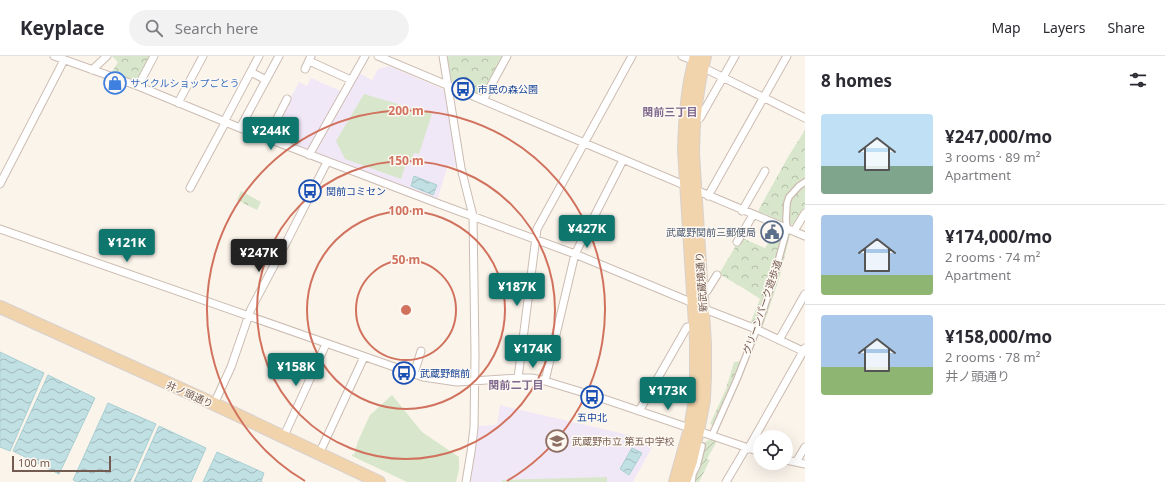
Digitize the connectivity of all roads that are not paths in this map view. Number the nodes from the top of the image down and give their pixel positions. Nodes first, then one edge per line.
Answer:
1 (54, 56) edge
2 (107, 56) edge
3 (154, 56) edge
4 (203, 56) edge
5 (259, 56) edge
6 (279, 56) edge
7 (365, 56) edge
8 (443, 56) edge
9 (507, 56) edge
10 (632, 56) edge
11 (682, 56) edge
12 (735, 56) edge
13 (787, 56) edge
14 (381, 57) edge
15 (310, 59) edge
16 (64, 60) junction
17 (700, 60) edge
18 (305, 69) dead end
19 (92, 70) junction
20 (251, 72) junction
21 (723, 77) junction
22 (266, 80) junction
23 (351, 80) junction
24 (447, 85) junction
25 (138, 86) junction
26 (764, 97) junction
27 (288, 99) dead end
28 (483, 100) junction
29 (178, 103) junction
30 (700, 118) dead end
31 (805, 118) edge
32 (224, 122) junction
33 (240, 128) junction
34 (266, 138) junction
35 (584, 143) junction
36 (309, 155) junction
37 (623, 160) junction
38 (327, 162) junction
39 (765, 171) dead end
40 (805, 182) edge
41 (0, 184) edge
42 (190, 188) dead end
43 (691, 189) junction
44 (708, 196) junction
45 (742, 211) junction
46 (805, 213) edge
47 (753, 215) junction
48 (473, 216) junction
49 (0, 229) edge
50 (790, 230) junction
51 (805, 236) edge
52 (536, 239) junction
53 (737, 242) dead end
54 (575, 254) junction
55 (717, 275) dead end
56 (707, 292) dead end
57 (805, 294) edge
58 (698, 305) junction
59 (0, 307) edge
60 (248, 315) junction
61 (689, 327) dead end
62 (756, 329) junction
63 (779, 340) junction
64 (326, 344) junction
65 (804, 350) edge
66 (421, 351) dead end
67 (364, 357) junction
68 (414, 374) junction
69 (518, 378) junction
70 (474, 381) junction
71 (545, 381) junction
72 (214, 404) junction
73 (639, 411) junction
74 (694, 430) junction
75 (712, 433) dead end
76 (283, 438) junction
77 (702, 446) dead end
78 (805, 447) edge
79 (747, 448) junction
80 (753, 450) edge
81 (319, 454) junction
82 (793, 461) edge
83 (796, 462) junction
84 (805, 464) edge
85 (379, 482) edge
86 (466, 482) edge
87 (675, 482) edge
88 (684, 482) edge
89 (692, 482) edge
90 (726, 482) edge

1 - 16 street
2 - 19 street
3 - 25 street
4 - 29 street
5 - 20 street
6 - 22 street
7 - 23 street
8 - 24 street
9 - 28 street
10 - 35 street
11 - 17 street
12 - 21 street
13 - 26 street
14 - 24 street
15 - 18 street
15 - 23 street
16 - 19 street
16 - 41 street
17 - 21 street
17 - 43 main road, 新武蔵境通り
19 - 25 street
20 - 22 street
20 - 32 street
21 - 26 street
21 - 30 street
22 - 33 street
23 - 36 street
24 - 28 street
24 - 48 street
25 - 29 street
26 - 31 street
26 - 44 street
27 - 34 street
28 - 35 street
29 - 32 street
32 - 33 street
32 - 42 street
33 - 34 street
34 - 36 street
35 - 37 street
35 - 52 street
36 - 38 street
37 - 43 street
37 - 54 street
38 - 48 street
38 - 60 street
39 - 45 street
40 - 50 street, グリーンパーク遊歩道
43 - 44 street
43 - 58 main road, 新武蔵境通り
44 - 45 street
45 - 47 street
46 - 50 street
47 - 50 street
47 - 53 street
48 - 52 street
48 - 70 street
49 - 60 street
50 - 51 street
50 - 62 street, グリーンパーク遊歩道
52 - 54 street
52 - 69 street
54 - 58 street
54 - 71 street
55 - 56 street
57 - 63 street
58 - 62 street
58 - 74 main road, 新武蔵境通り
59 - 72 main road, 井ノ頭通り
60 - 64 street
60 - 72 street
61 - 73 street
62 - 63 street
62 - 75 street, グリーンパーク遊歩道
63 - 65 street
64 - 67 street
64 - 76 street
65 - 79 street
66 - 68 street
67 - 68 street
67 - 81 street
68 - 70 street
69 - 70 street
69 - 71 street
70 - 86 street
71 - 73 street
72 - 76 main road, 井ノ頭通り
73 - 74 street
74 - 79 street
74 - 87 main road, 新武蔵境通り
74 - 88 main road, 新武蔵境通り
76 - 81 main road, 井ノ頭通り
77 - 89 street
78 - 83 street
79 - 80 street
79 - 90 street
81 - 85 main road, 井ノ頭通り
82 - 83 street
83 - 84 street

